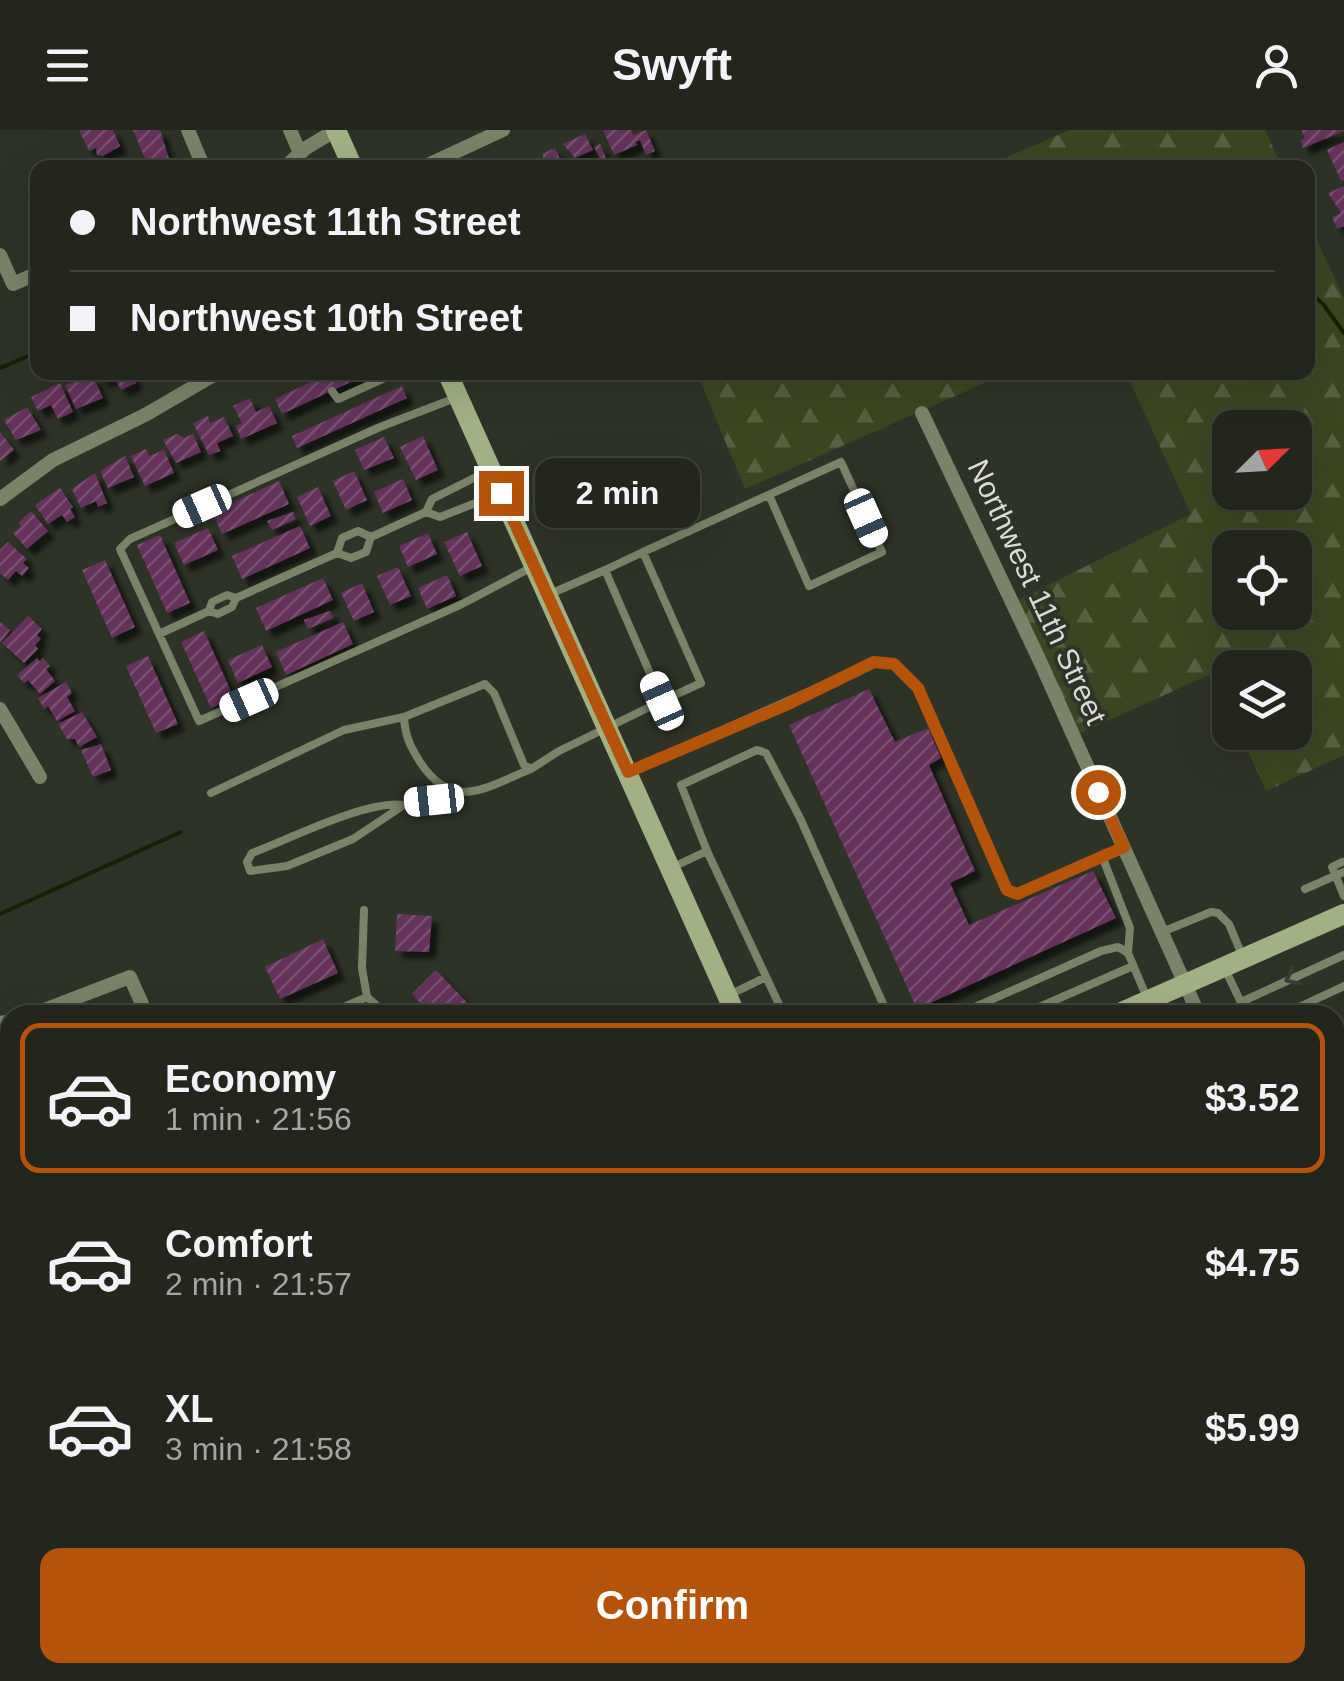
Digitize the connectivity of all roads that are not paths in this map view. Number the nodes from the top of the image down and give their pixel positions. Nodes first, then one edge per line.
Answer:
1 (188, 130) edge
2 (290, 130) edge
3 (336, 130) edge
4 (503, 130) edge
5 (300, 153) junction
6 (201, 160) edge
7 (293, 160) edge
8 (349, 160) edge
9 (439, 160) edge
10 (0, 254) edge
11 (30, 277) edge
12 (205, 380) edge
13 (380, 380) edge
14 (451, 380) edge
15 (332, 391) dead end
16 (458, 396) junction
17 (922, 412) dead end
18 (490, 470) junction
19 (454, 489) junction
20 (501, 493) junction
21 (769, 494) junction
22 (0, 499) edge
23 (463, 507) junction
24 (426, 512) junction
25 (372, 537) junction
26 (643, 552) junction
27 (337, 553) junction
28 (534, 566) junction
29 (605, 570) junction
30 (547, 595) junction
31 (159, 634) junction
32 (662, 701) junction
33 (0, 709) edge
34 (404, 717) junction
35 (607, 727) junction
36 (531, 769) junction
37 (628, 772) junction
38 (40, 777) dead end
39 (211, 792) dead end
40 (457, 794) junction
41 (404, 805) junction
42 (1124, 847) junction
43 (706, 852) junction
44 (1102, 856) junction
45 (1342, 862) dead end
46 (670, 868) junction
47 (1340, 874) edge
48 (1305, 889) dead end
49 (1344, 896) edge
50 (364, 910) dead end
51 (1344, 914) edge
52 (1162, 932) junction
53 (1128, 954) junction
54 (1344, 955) edge
55 (1234, 962) junction
56 (1133, 966) junction
57 (766, 977) junction
58 (1185, 984) junction
59 (1344, 986) edge
60 (367, 997) junction
61 (1148, 1000) junction
62 (1241, 1002) junction
63 (56, 1005) edge
64 (143, 1005) edge
65 (349, 1005) edge
66 (376, 1005) edge
67 (732, 1005) edge
68 (733, 1005) edge
69 (779, 1005) edge
70 (884, 1005) edge
71 (980, 1005) edge
72 (1043, 1005) edge
73 (1137, 1005) edge
74 (1194, 1005) edge
75 (1242, 1005) edge
76 (1303, 1005) edge

1 - 6 street
2 - 5 street
3 - 5 street
3 - 8 main road
4 - 9 street
5 - 7 street
10 - 11 street
12 - 22 street
13 - 15 lane
14 - 16 main road
16 - 18 main road
16 - 31 lane
17 - 42 street, Northwest 11th Street
18 - 19 lane
18 - 20 main road
19 - 23 lane
19 - 24 lane
20 - 23 lane
20 - 28 main road
21 - 21 lane
21 - 26 lane
23 - 24 lane
24 - 25 lane
25 - 27 lane
25 - 27 lane
26 - 29 lane
26 - 32 lane
27 - 31 lane
28 - 30 main road
28 - 31 lane
29 - 30 lane
29 - 32 lane
30 - 35 main road
32 - 35 lane
33 - 38 street
34 - 36 lane
34 - 39 lane
34 - 40 lane
35 - 36 lane
35 - 37 main road
36 - 40 lane
37 - 44 lane
37 - 46 main road
40 - 41 lane
41 - 41 lane
42 - 44 lane
42 - 52 street, Northwest 11th Street
43 - 46 lane
43 - 57 lane
43 - 70 lane
44 - 53 lane
45 - 47 lane
46 - 67 main road
47 - 48 lane
47 - 49 lane
50 - 60 lane
51 - 55 main road
52 - 55 lane
52 - 58 street, Northwest 11th Street
53 - 56 lane
53 - 71 lane
54 -> 62 lane
55 - 58 main road
55 - 62 lane
56 - 61 lane
56 - 72 lane
57 - 68 lane
57 - 69 lane
58 - 61 main road
58 - 74 street, Northwest 11th Street
59 - 76 lane
60 - 65 lane
60 - 66 lane
61 - 73 main road
62 - 75 lane
63 - 64 street

